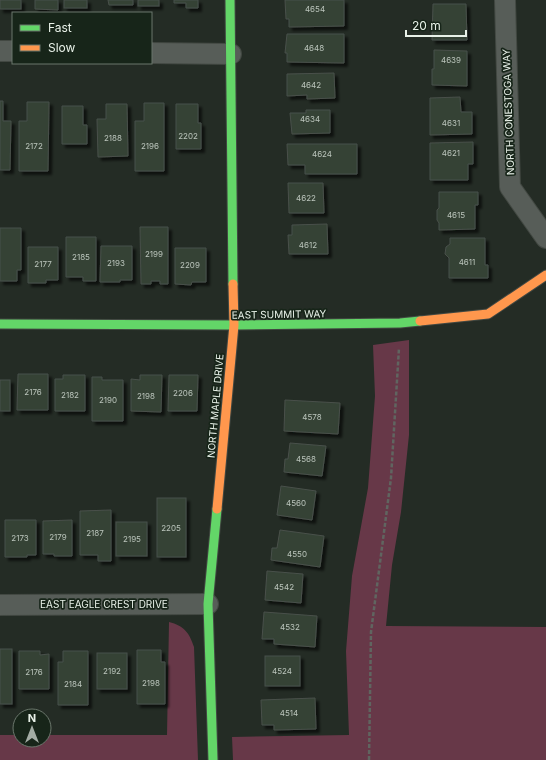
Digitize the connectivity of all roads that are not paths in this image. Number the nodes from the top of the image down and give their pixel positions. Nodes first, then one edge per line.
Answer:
1 (230, 0) edge
2 (505, 0) edge
3 (0, 51) edge
4 (12, 51) edge
5 (152, 53) edge
6 (231, 54) junction
7 (546, 238) edge
8 (546, 275) edge
9 (0, 324) edge
10 (234, 325) junction
11 (208, 604) junction
12 (0, 605) edge
13 (213, 760) edge

1 - 6 street, NORTH MAPLE DRIVE
2 - 7 street, NORTH CONESTOGA WAY
3 - 4 street
5 - 6 street
6 - 10 street, NORTH MAPLE DRIVE
8 - 10 street, EAST SUMMIT WAY
9 - 10 street, EAST SUMMIT WAY
10 - 11 street, NORTH MAPLE DRIVE
11 - 12 street, EAST EAGLE CREST DRIVE
11 - 13 street, NORTH MAPLE DRIVE

